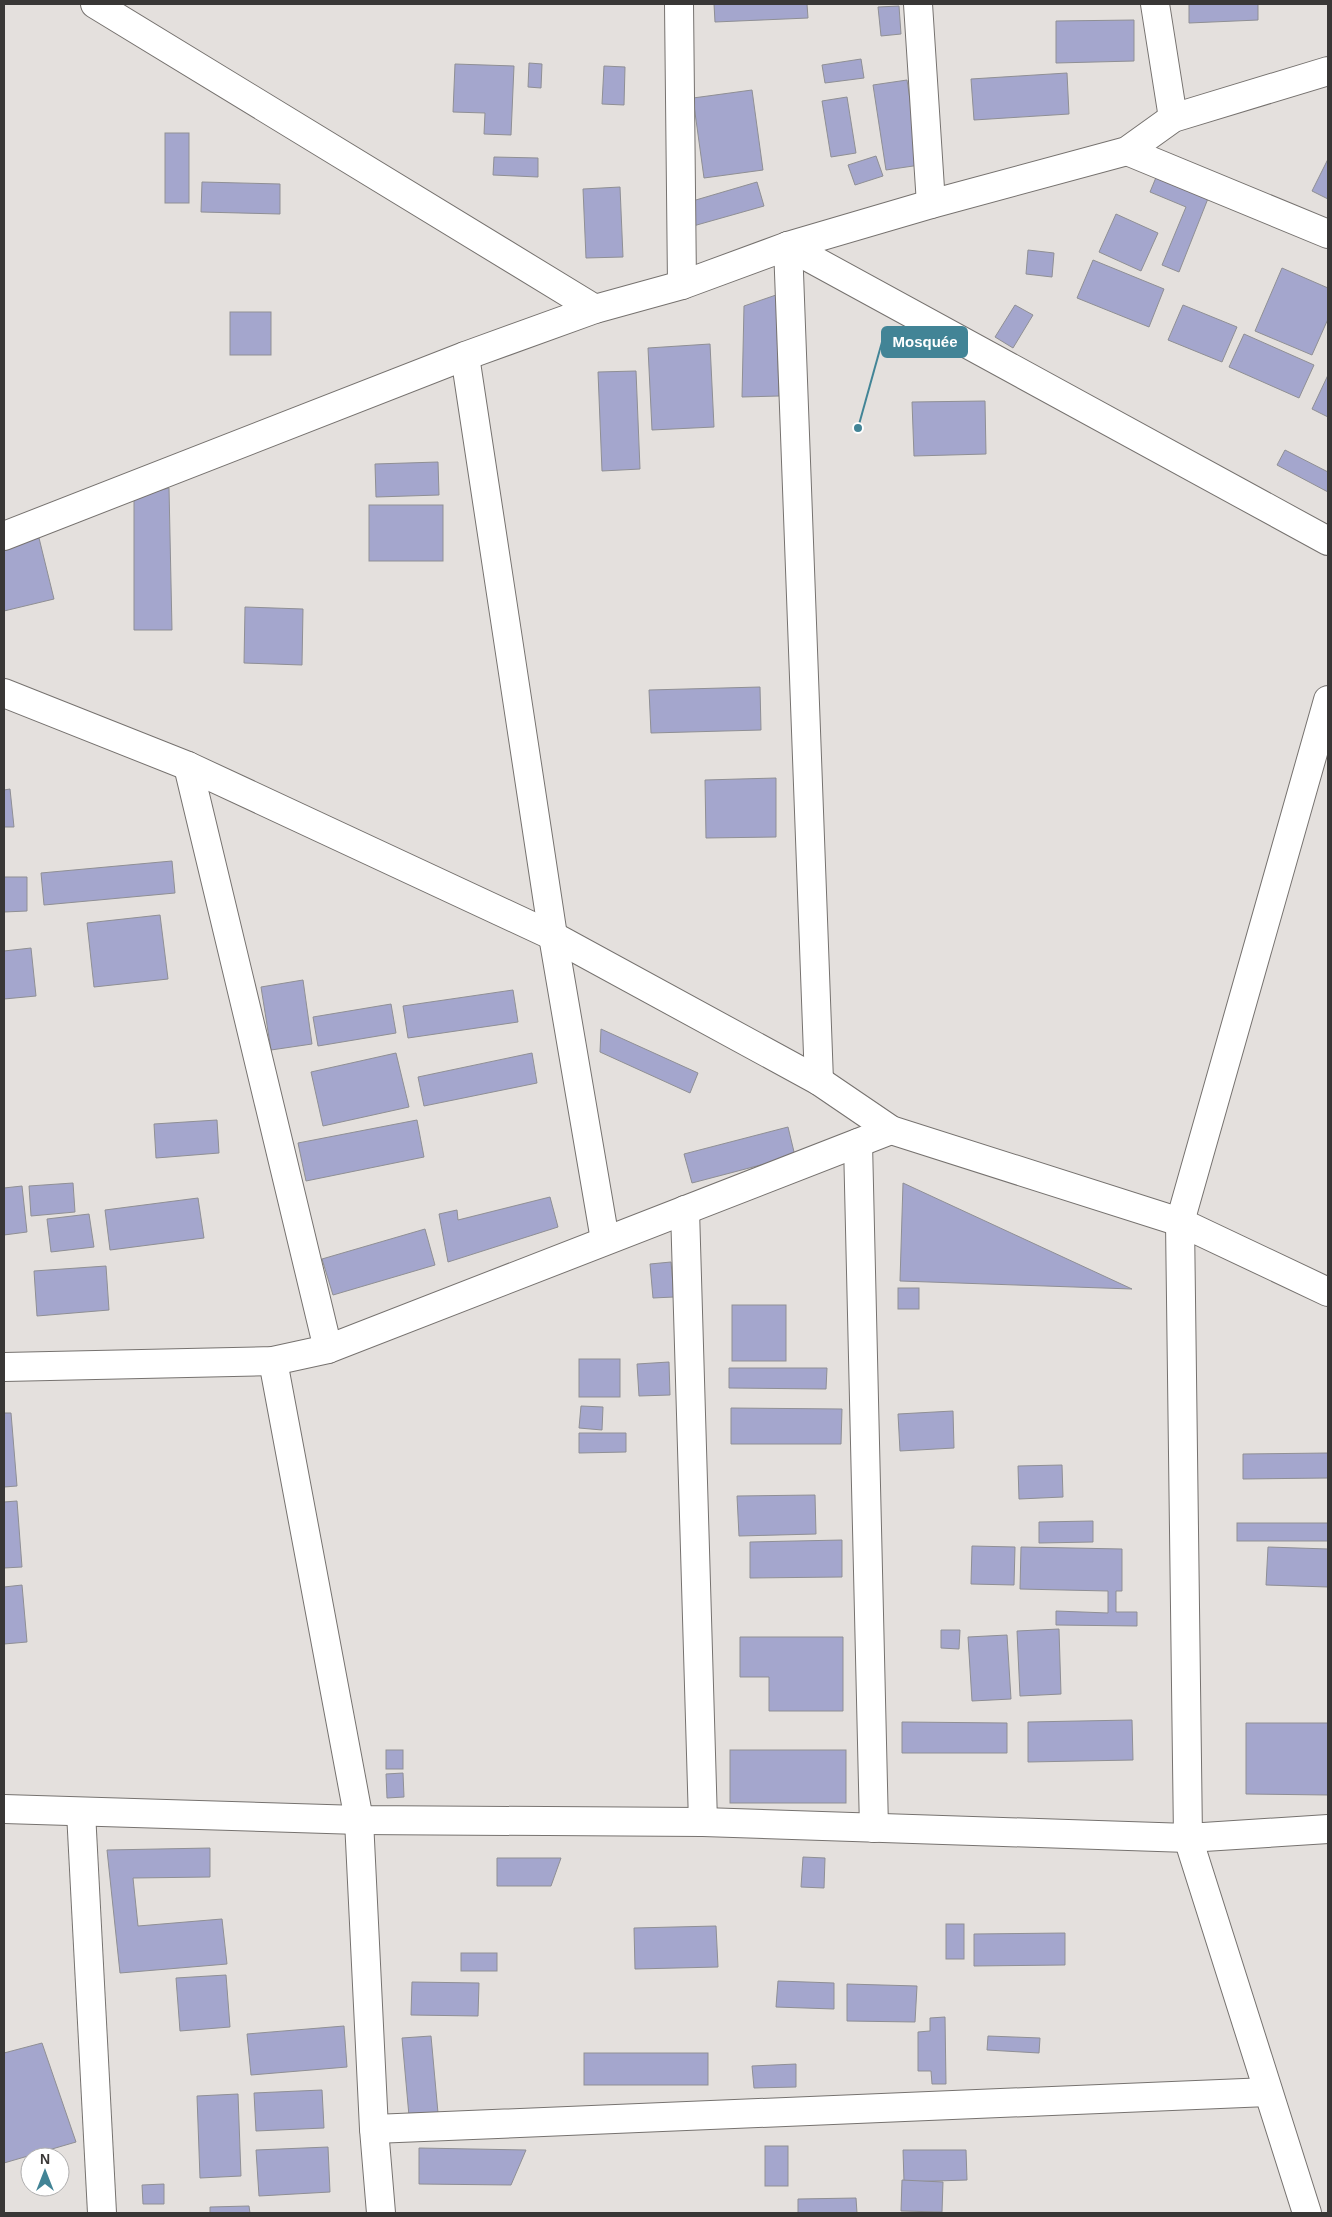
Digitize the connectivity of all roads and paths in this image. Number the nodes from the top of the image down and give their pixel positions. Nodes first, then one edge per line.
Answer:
1 (95, 4) edge
2 (680, 4) edge
3 (918, 4) edge
4 (1154, 4) edge
5 (1328, 71) edge
6 (1173, 118) junction
7 (1128, 151) junction
8 (931, 204) junction
9 (1328, 234) edge
10 (788, 246) junction
11 (682, 285) junction
12 (596, 309) junction
13 (465, 356) junction
14 (4, 536) edge
15 (1328, 541) edge
16 (4, 693) edge
17 (1328, 700) edge
18 (188, 766) junction
19 (553, 936) junction
20 (819, 1081) junction
21 (891, 1130) junction
22 (858, 1143) junction
23 (685, 1210) junction
24 (1180, 1222) junction
25 (605, 1240) junction
26 (1328, 1292) edge
27 (328, 1348) junction
28 (273, 1361) junction
29 (4, 1367) edge
30 (4, 1809) edge
31 (81, 1812) junction
32 (359, 1820) junction
33 (703, 1822) junction
34 (874, 1828) junction
35 (1328, 1828) edge
36 (1188, 1838) junction
37 (1268, 2092) junction
38 (374, 2129) junction
39 (102, 2213) edge
40 (381, 2213) edge
41 (1307, 2213) edge

1 - 12 street
2 - 11 street
3 - 8 street
4 - 6 street
5 - 6 street
6 - 7 street
7 - 8 street
7 - 9 street
8 - 10 street
10 - 11 street
10 - 15 street
10 - 20 street
11 - 12 street
12 - 13 street
13 - 14 street
13 - 19 street
16 - 18 street
17 - 24 street
18 - 19 street
18 - 27 street
19 - 20 street
19 - 25 street
20 - 21 street
21 - 22 street
21 - 24 street
22 - 23 street
22 - 34 street
23 - 25 street
23 - 33 street
24 - 26 street
24 - 36 street
25 - 27 street
27 - 28 street
28 - 29 street
28 - 32 street
30 - 31 street
31 - 32 street
31 - 39 street
32 - 33 street
32 - 38 street
33 - 34 street
34 - 36 street
35 - 36 street
36 - 37 street
37 - 38 street
37 - 41 street
38 - 40 street

